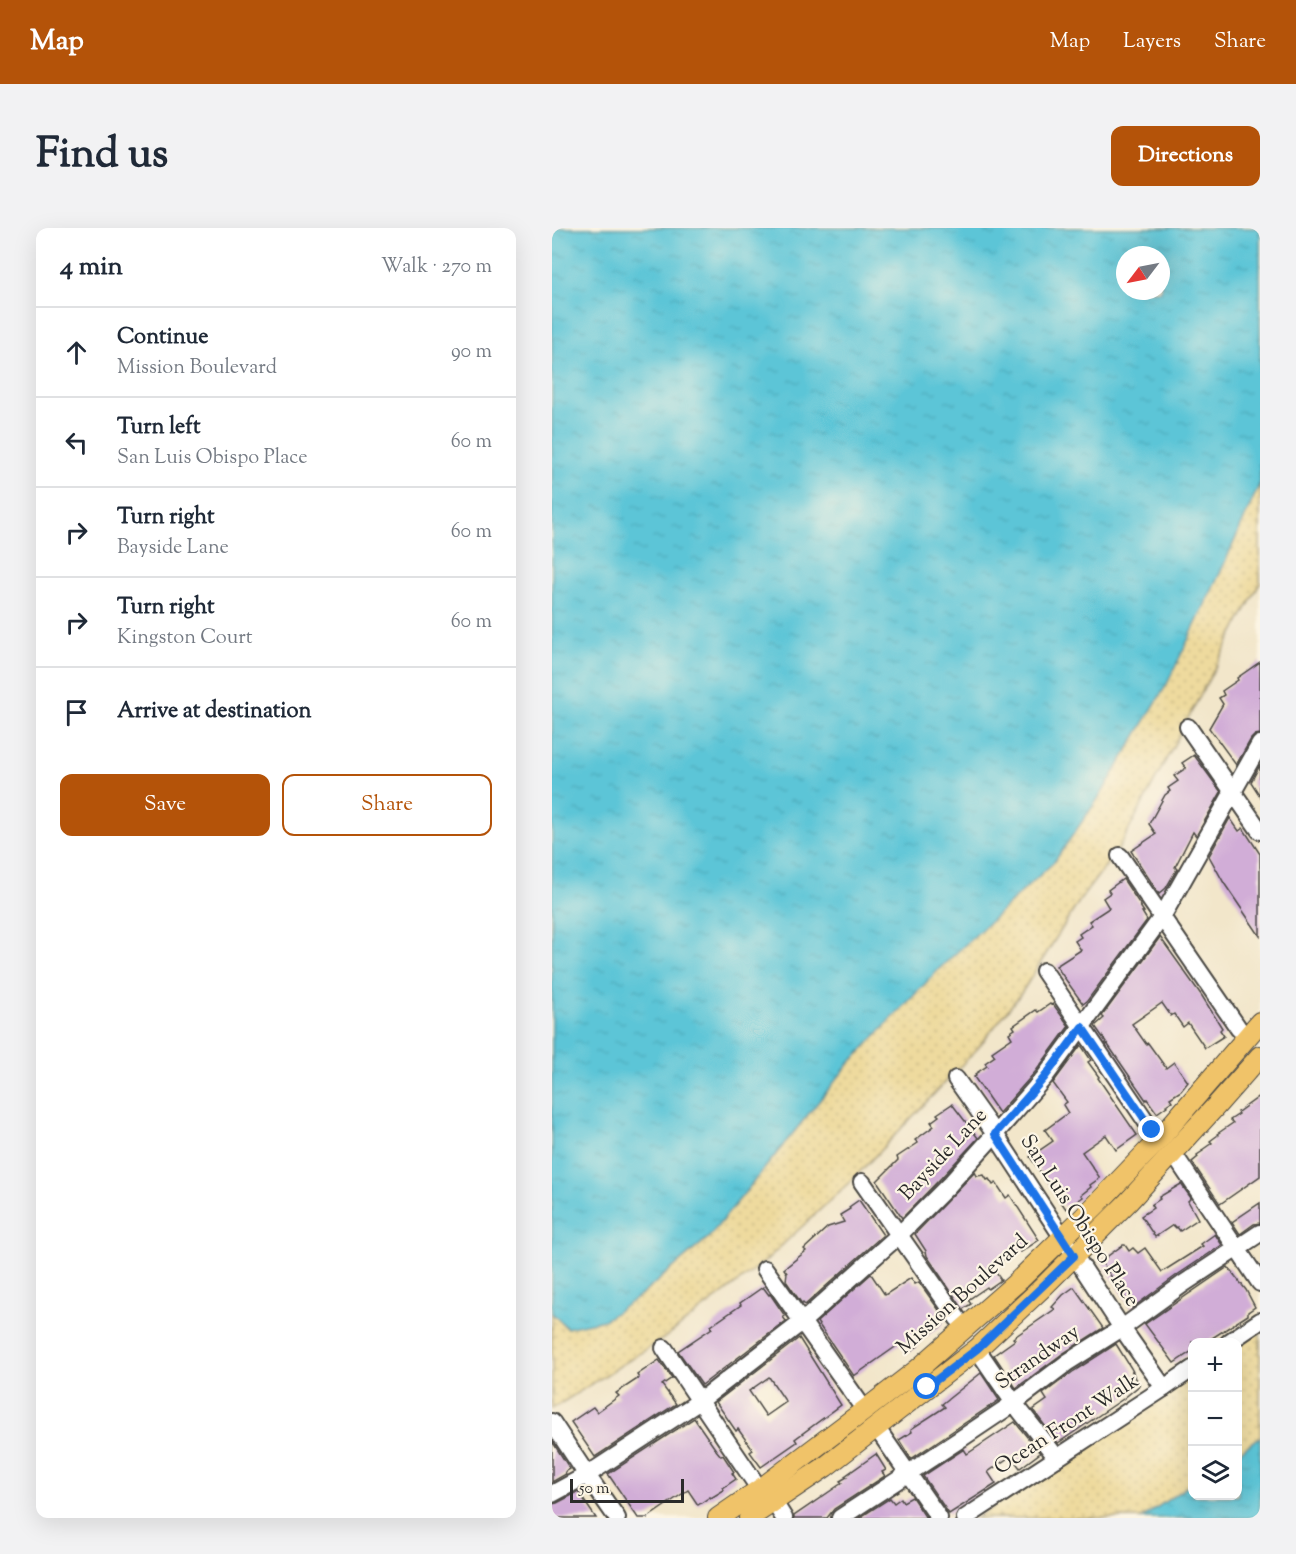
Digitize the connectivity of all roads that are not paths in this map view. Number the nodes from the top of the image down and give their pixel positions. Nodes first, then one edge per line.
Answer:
1 (1188, 727) dead end
2 (1260, 744) edge
3 (1233, 792) junction
4 (1260, 831) edge
5 (1120, 855) dead end
6 (1162, 917) junction
7 (1044, 971) dead end
8 (1260, 1022) edge
9 (1082, 1027) junction
10 (1239, 1029) dead end
11 (1259, 1059) edge
12 (956, 1079) dead end
13 (1152, 1130) dead end
14 (995, 1134) junction
15 (1173, 1153) junction
16 (862, 1182) dead end
17 (1260, 1233) edge
18 (899, 1235) junction
19 (1061, 1237) junction
20 (1237, 1249) junction
21 (1074, 1256) junction
22 (765, 1269) dead end
23 (1260, 1282) edge
24 (958, 1319) dead end
25 (1260, 1321) edge
26 (802, 1322) junction
27 (1122, 1328) junction
28 (1236, 1338) edge
29 (664, 1348) dead end
30 (977, 1349) junction
31 (1188, 1372) edge
32 (1164, 1388) junction
33 (700, 1401) junction
34 (859, 1402) dead end
35 (1014, 1402) junction
36 (552, 1422) edge
37 (876, 1427) junction
38 (1057, 1458) junction
39 (908, 1473) junction
40 (587, 1475) junction
41 (754, 1480) dead end
42 (552, 1494) edge
43 (779, 1510) edge
44 (617, 1518) edge
45 (718, 1518) edge
46 (749, 1518) edge
47 (840, 1518) edge
48 (939, 1518) edge
49 (965, 1518) edge

1 - 3 street
2 - 3 street, Bayside Lane
3 - 4 street
3 - 6 street, Bayside Lane
5 - 6 street
6 - 9 street, Bayside Lane
6 - 10 street
7 - 9 street
8 - 19 main road, Mission Boulevard
9 - 13 street
9 - 14 street, Bayside Lane
11 - 15 main road
12 - 14 street, San Luis Obispo Place
14 - 18 street, Bayside Lane
14 - 19 street, San Luis Obispo Place
15 - 20 street
15 - 21 main road
16 - 18 street
17 - 20 street, Strandway
18 - 24 street
18 - 26 street, Bayside Lane
19 - 21 street, San Luis Obispo Place
19 - 45 main road, Mission Boulevard
20 - 23 street
20 - 27 street, Strandway
21 - 27 street, San Luis Obispo Place
21 - 30 main road
22 - 26 street
25 - 28 street
26 - 33 street, Bayside Lane
26 - 34 street
27 - 32 street, San Luis Obispo Place
27 - 35 street, Strandway
29 - 33 street
30 - 35 street
30 - 37 main road
31 - 32 street, Ocean Front Walk
32 - 38 street, Ocean Front Walk
33 - 40 street, Bayside Lane
33 - 41 street
35 - 38 street
35 - 39 street, Strandway
36 - 40 street
37 - 39 street
37 - 43 main road
38 - 49 street, Ocean Front Walk
39 - 47 street, Strandway
39 - 48 street
40 - 42 street, Bayside Lane
40 - 44 street
43 - 46 main road

